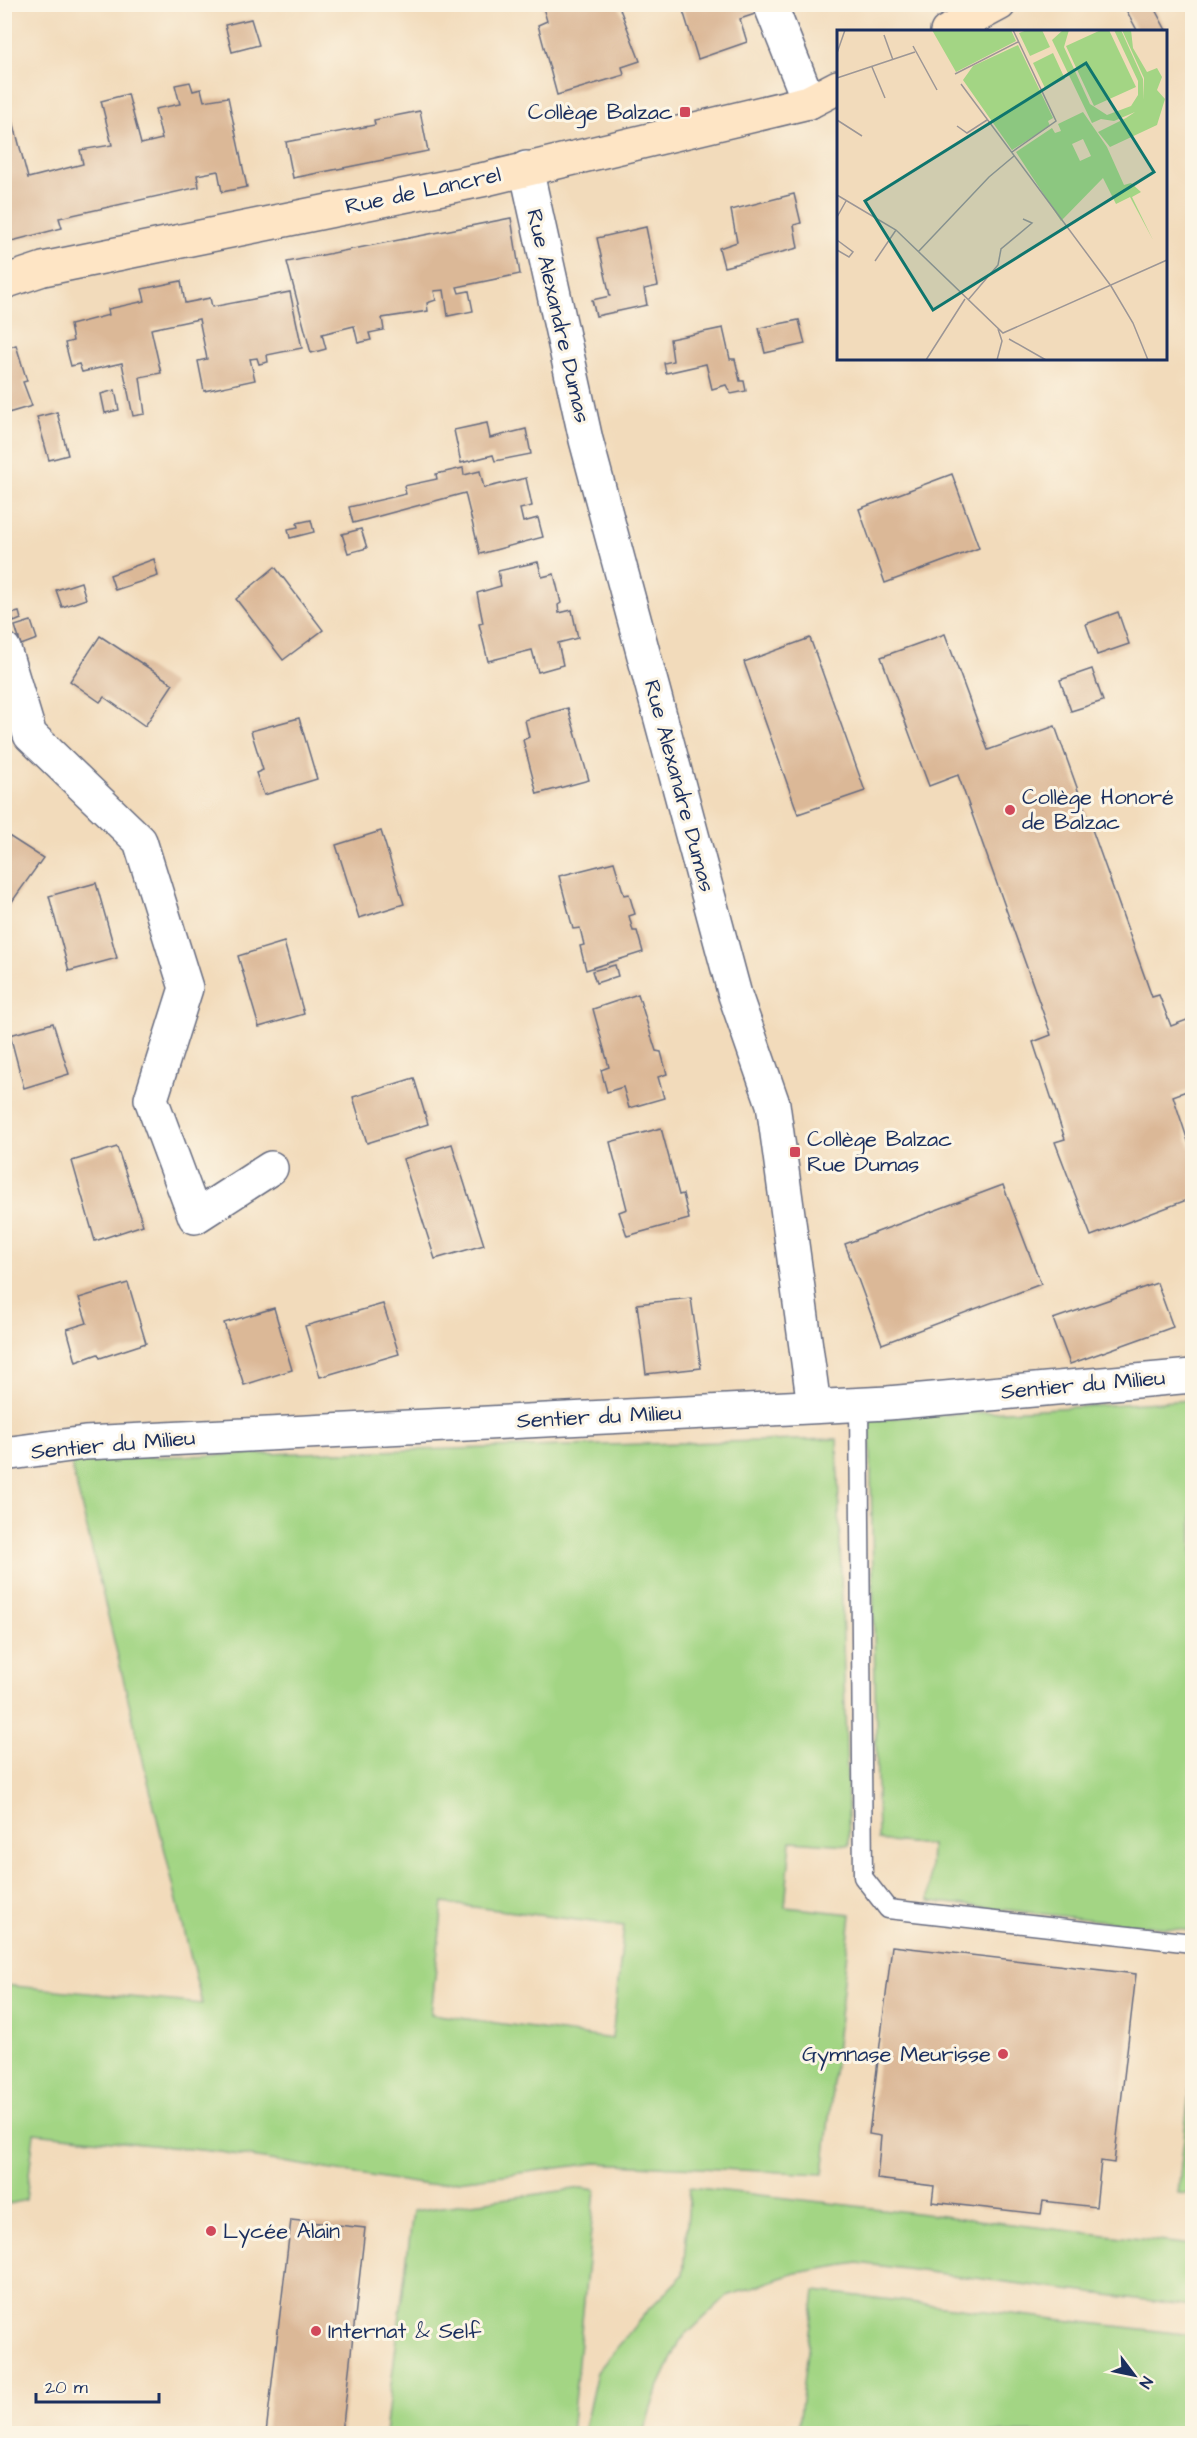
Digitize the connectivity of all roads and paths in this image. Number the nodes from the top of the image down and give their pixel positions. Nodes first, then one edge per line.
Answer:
1 (770, 4) edge
2 (999, 4) edge
3 (951, 30) edge
4 (837, 88) edge
5 (809, 102) junction
6 (526, 168) junction
7 (4, 282) edge
8 (4, 649) edge
9 (272, 1168) dead end
10 (1192, 1376) edge
11 (859, 1404) junction
12 (813, 1406) junction
13 (4, 1454) edge
14 (1192, 1943) edge

1 - 5 street
2 - 3 main road
4 - 5 main road, Rue de Lancrel
5 - 6 main road, Rue de Lancrel
6 - 7 main road, Rue de Lancrel
6 - 12 street, Rue Alexandre Dumas
8 - 9 street
10 - 11 street, Sentier du Milieu
11 - 12 street, Sentier du Milieu
11 - 14 lane
12 - 13 street, Sentier du Milieu

